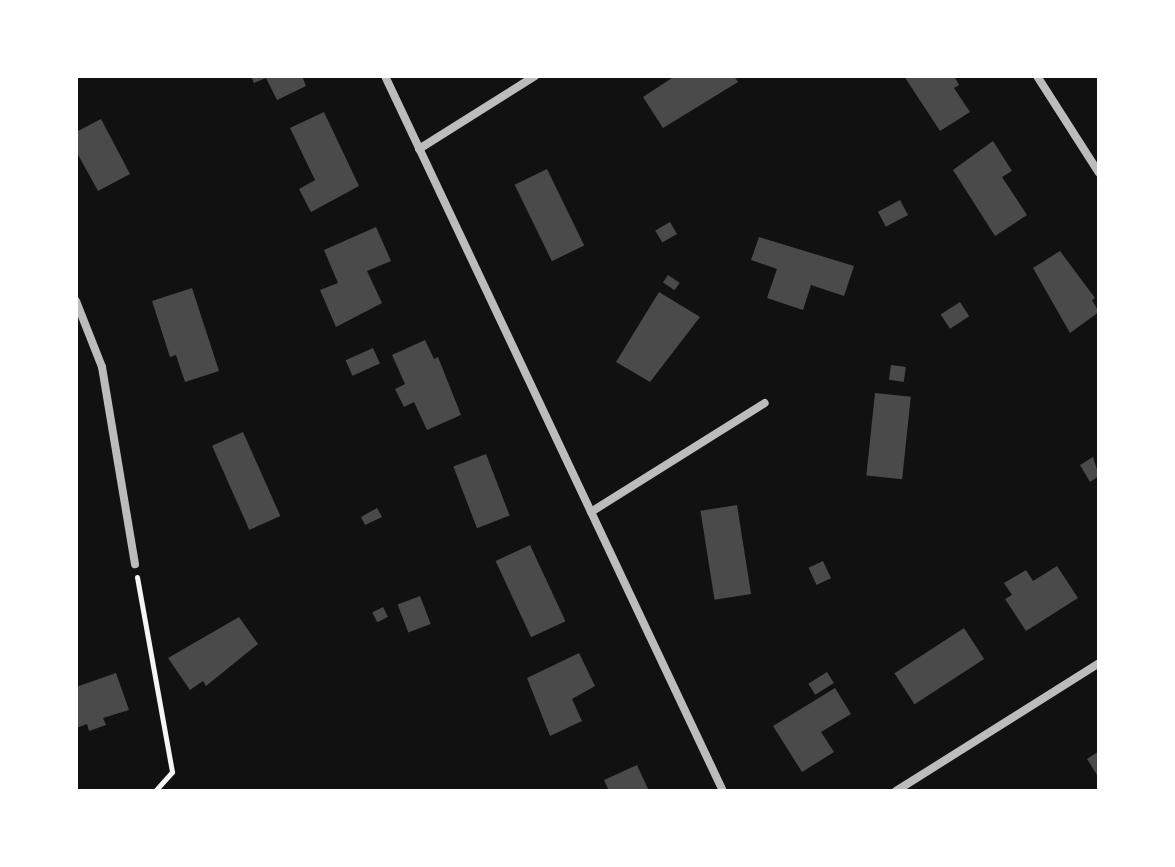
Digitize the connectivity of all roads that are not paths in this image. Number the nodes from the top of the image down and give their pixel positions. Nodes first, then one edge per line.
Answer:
1 (385, 76) edge
2 (535, 76) edge
3 (1037, 76) edge
4 (419, 149) junction
5 (1099, 173) edge
6 (76, 301) edge
7 (765, 403) dead end
8 (591, 512) junction
9 (135, 564) road end
10 (1099, 663) edge
11 (723, 791) edge
12 (896, 791) edge

1 - 4 street
2 - 4 street
3 - 5 street
4 - 8 street
6 - 9 street
7 - 8 street
8 - 11 street
10 - 12 street

